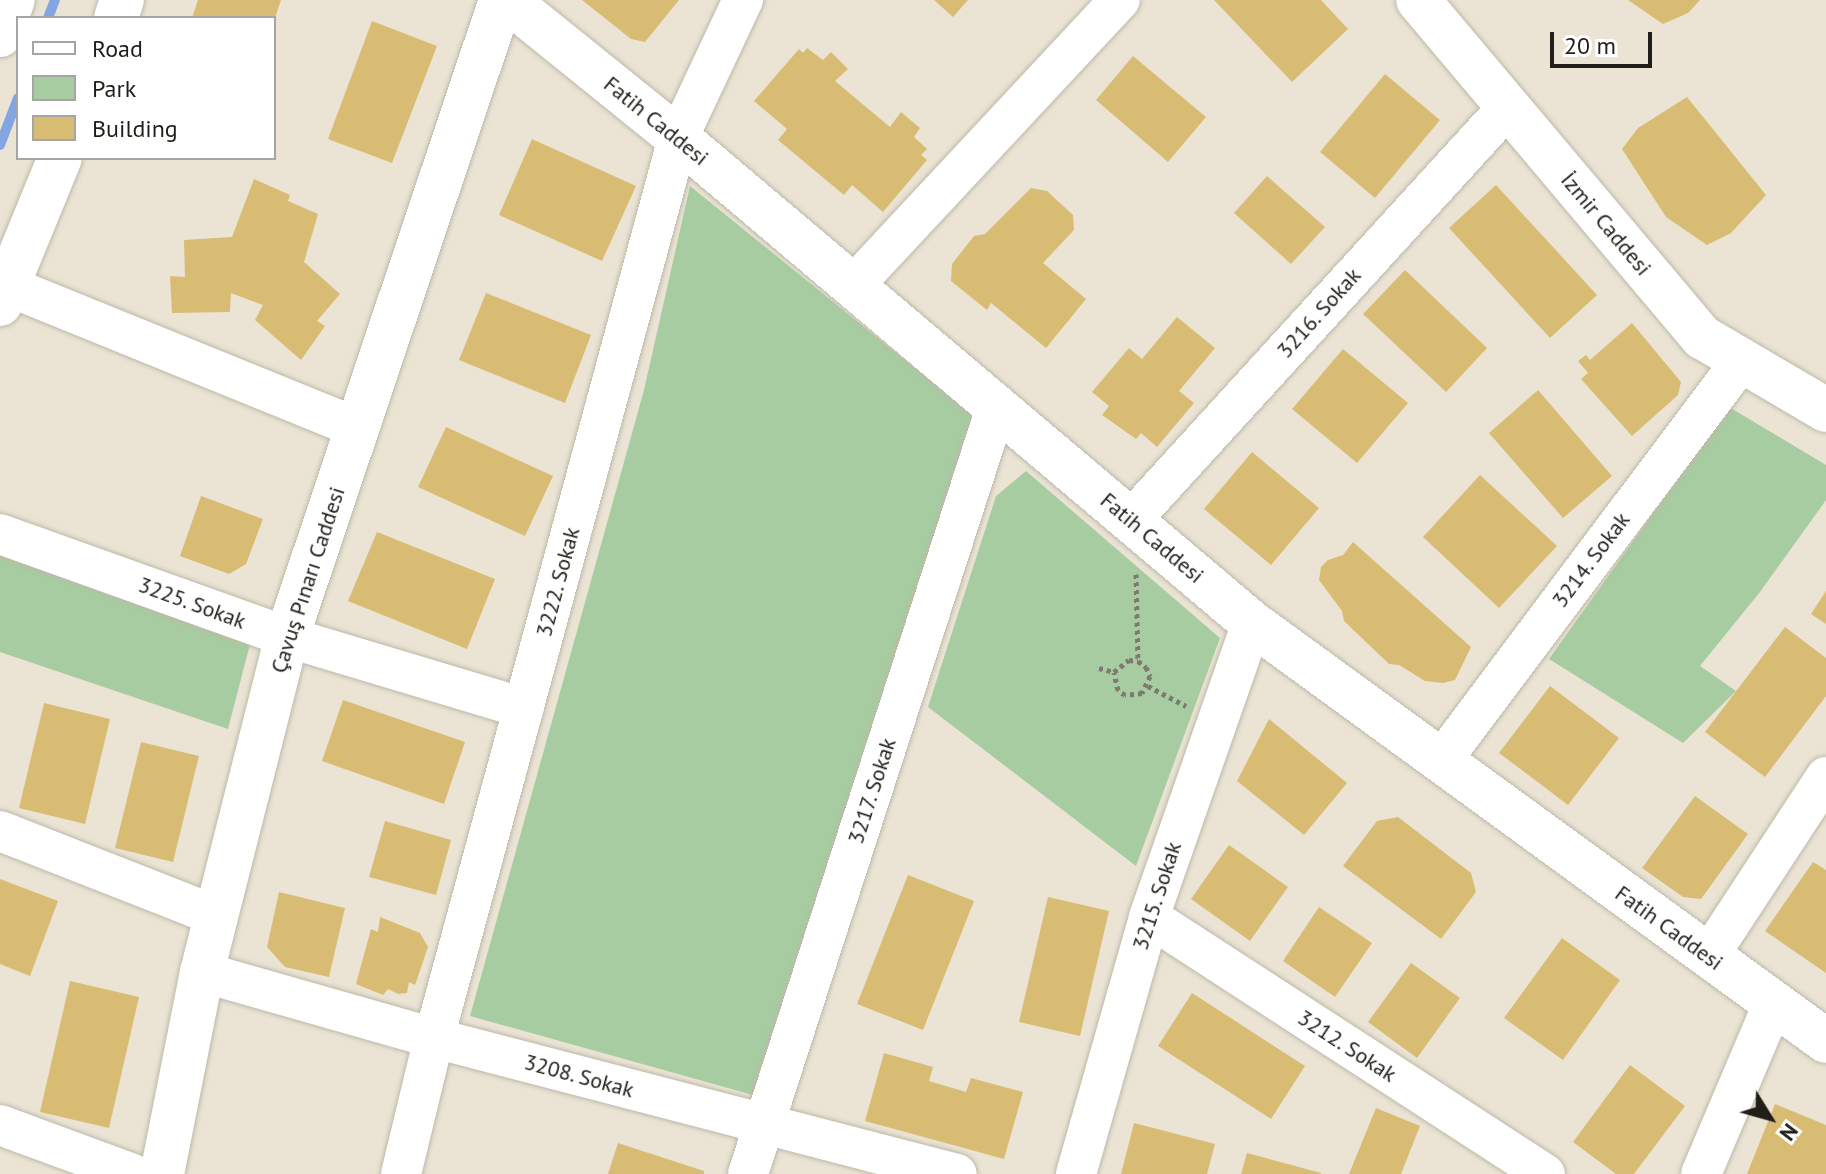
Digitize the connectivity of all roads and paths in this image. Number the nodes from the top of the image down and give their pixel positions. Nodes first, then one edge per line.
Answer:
1 (13, 0) edge
2 (504, 0) edge
3 (743, 0) edge
4 (1418, 0) edge
5 (1107, 5) edge
6 (0, 35) edge
7 (1508, 107) junction
8 (678, 138) junction
9 (59, 160) edge
10 (853, 286) junction
11 (4, 295) edge
12 (1742, 360) junction
13 (996, 408) junction
14 (1826, 410) edge
15 (357, 428) junction
16 (1131, 520) junction
17 (0, 534) edge
18 (1136, 565) dead end
19 (1252, 623) junction
20 (287, 637) junction
21 (1138, 661) junction
22 (1099, 668) dead end
23 (1114, 672) junction
24 (524, 708) junction
25 (1441, 761) junction
26 (1826, 777) edge
27 (0, 831) edge
28 (217, 916) junction
29 (1149, 917) junction
30 (1708, 957) junction
31 (202, 972) junction
32 (1773, 1004) junction
33 (434, 1038) junction
34 (1826, 1041) edge
35 (0, 1125) edge
36 (764, 1125) junction
37 (133, 1174) edge
38 (162, 1174) edge
39 (401, 1174) edge
40 (748, 1174) edge
41 (957, 1174) edge
42 (1076, 1174) edge
43 (1545, 1174) edge
44 (1701, 1174) edge

1 - 6 street
2 - 8 street, Fatih Caddesi
2 - 15 street, Çavuş Pınarı Caddesi
3 - 8 street, 3222. Sokak
4 - 7 street, İzmir Caddesi
5 - 10 street
7 - 12 street, İzmir Caddesi
7 - 16 street, 3216. Sokak
8 - 10 street, Fatih Caddesi
8 - 24 street, 3222. Sokak
9 - 11 street
10 - 13 street, Fatih Caddesi
11 - 15 street
12 - 14 street, İzmir Caddesi
12 - 25 street, 3214. Sokak
13 - 16 street, Fatih Caddesi
13 - 36 street, 3217. Sokak
15 - 20 street, Çavuş Pınarı Caddesi
16 - 19 street, Fatih Caddesi
17 - 20 street, 3225. Sokak
18 - 21 path
19 - 25 street, Fatih Caddesi
19 - 29 street, 3215. Sokak
20 - 24 street, 3225. Sokak
20 - 28 street, Çavuş Pınarı Caddesi
21 - 23 path
21 - 23 path
22 - 23 path
24 - 33 street, 3222. Sokak
25 - 30 street, Fatih Caddesi
26 - 30 street
27 - 28 street
28 - 31 street, Çavuş Pınarı Caddesi
29 - 42 street, 3215. Sokak
29 - 43 street, 3212. Sokak
30 - 32 street, Fatih Caddesi
31 - 33 street, 3208. Sokak
31 - 38 street, Çavuş Pınarı Caddesi
32 - 34 street, Fatih Caddesi
32 - 44 street
33 - 36 street, 3208. Sokak
33 - 39 street, 3222. Sokak
35 - 37 street
36 - 40 street, 3217. Sokak
36 - 41 street, 3208. Sokak

